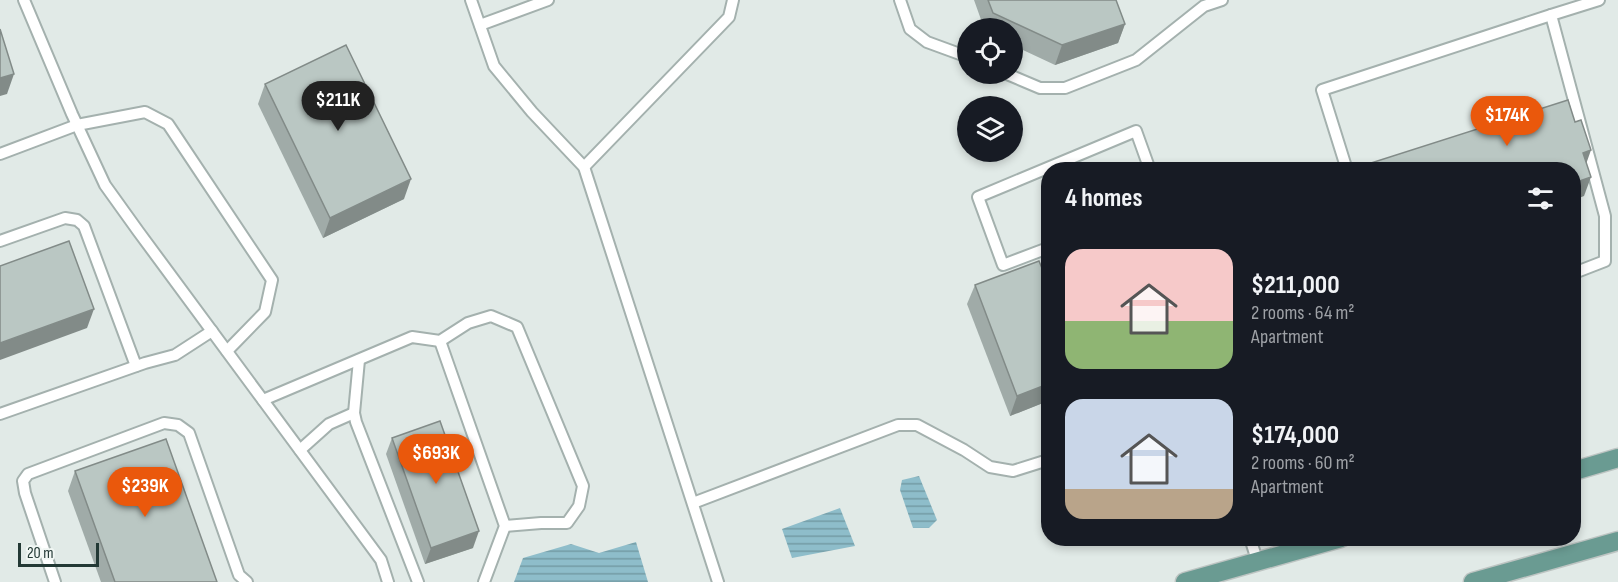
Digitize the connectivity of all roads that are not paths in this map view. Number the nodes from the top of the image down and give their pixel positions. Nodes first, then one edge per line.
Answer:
1 (24, 0) edge
2 (471, 0) edge
3 (548, 0) edge
4 (733, 0) edge
5 (900, 0) edge
6 (1221, 0) edge
7 (1599, 0) edge
8 (1203, 3) edge
9 (1551, 15) junction
10 (480, 25) junction
11 (957, 53) edge
12 (1023, 81) edge
13 (77, 125) junction
14 (0, 154) edge
15 (1062, 162) edge
16 (1147, 162) edge
17 (1344, 162) edge
18 (584, 167) junction
19 (1041, 171) edge
20 (0, 241) edge
21 (1041, 251) edge
22 (1581, 270) edge
23 (212, 332) junction
24 (440, 341) junction
25 (226, 351) junction
26 (359, 360) junction
27 (136, 366) junction
28 (263, 400) junction
29 (354, 413) junction
30 (0, 414) edge
31 (300, 450) junction
32 (1618, 458) edge
33 (1041, 462) edge
34 (1581, 469) edge
35 (693, 503) junction
36 (505, 526) junction
37 (1618, 541) edge
38 (1253, 546) edge
39 (1313, 546) edge
40 (1258, 562) junction
41 (55, 582) edge
42 (247, 582) edge
43 (388, 582) edge
44 (418, 582) edge
45 (484, 582) edge
46 (718, 582) edge
47 (1185, 582) edge
48 (1473, 582) edge

1 - 13 lane
2 - 10 lane
3 - 10 lane
4 - 18 lane
5 - 11 lane
6 - 8 lane
7 - 9 lane
8 - 12 lane
9 - 17 lane
9 - 22 lane
10 - 18 lane
13 - 14 lane
13 - 23 lane
13 - 25 lane
15 - 16 lane
18 - 35 lane
19 - 21 lane
20 - 27 lane
23 - 25 lane
23 - 27 lane
24 - 26 lane
24 - 36 lane
24 - 36 lane
25 - 28 lane
26 - 28 lane
26 - 29 lane
27 - 30 lane
28 - 31 lane
29 - 31 lane
29 - 44 lane
31 - 43 lane
32 - 34 main road
33 - 35 lane
35 - 46 lane
36 - 45 lane
37 - 48 main road
38 - 40 lane
39 - 40 main road
40 - 47 main road
41 - 42 lane

